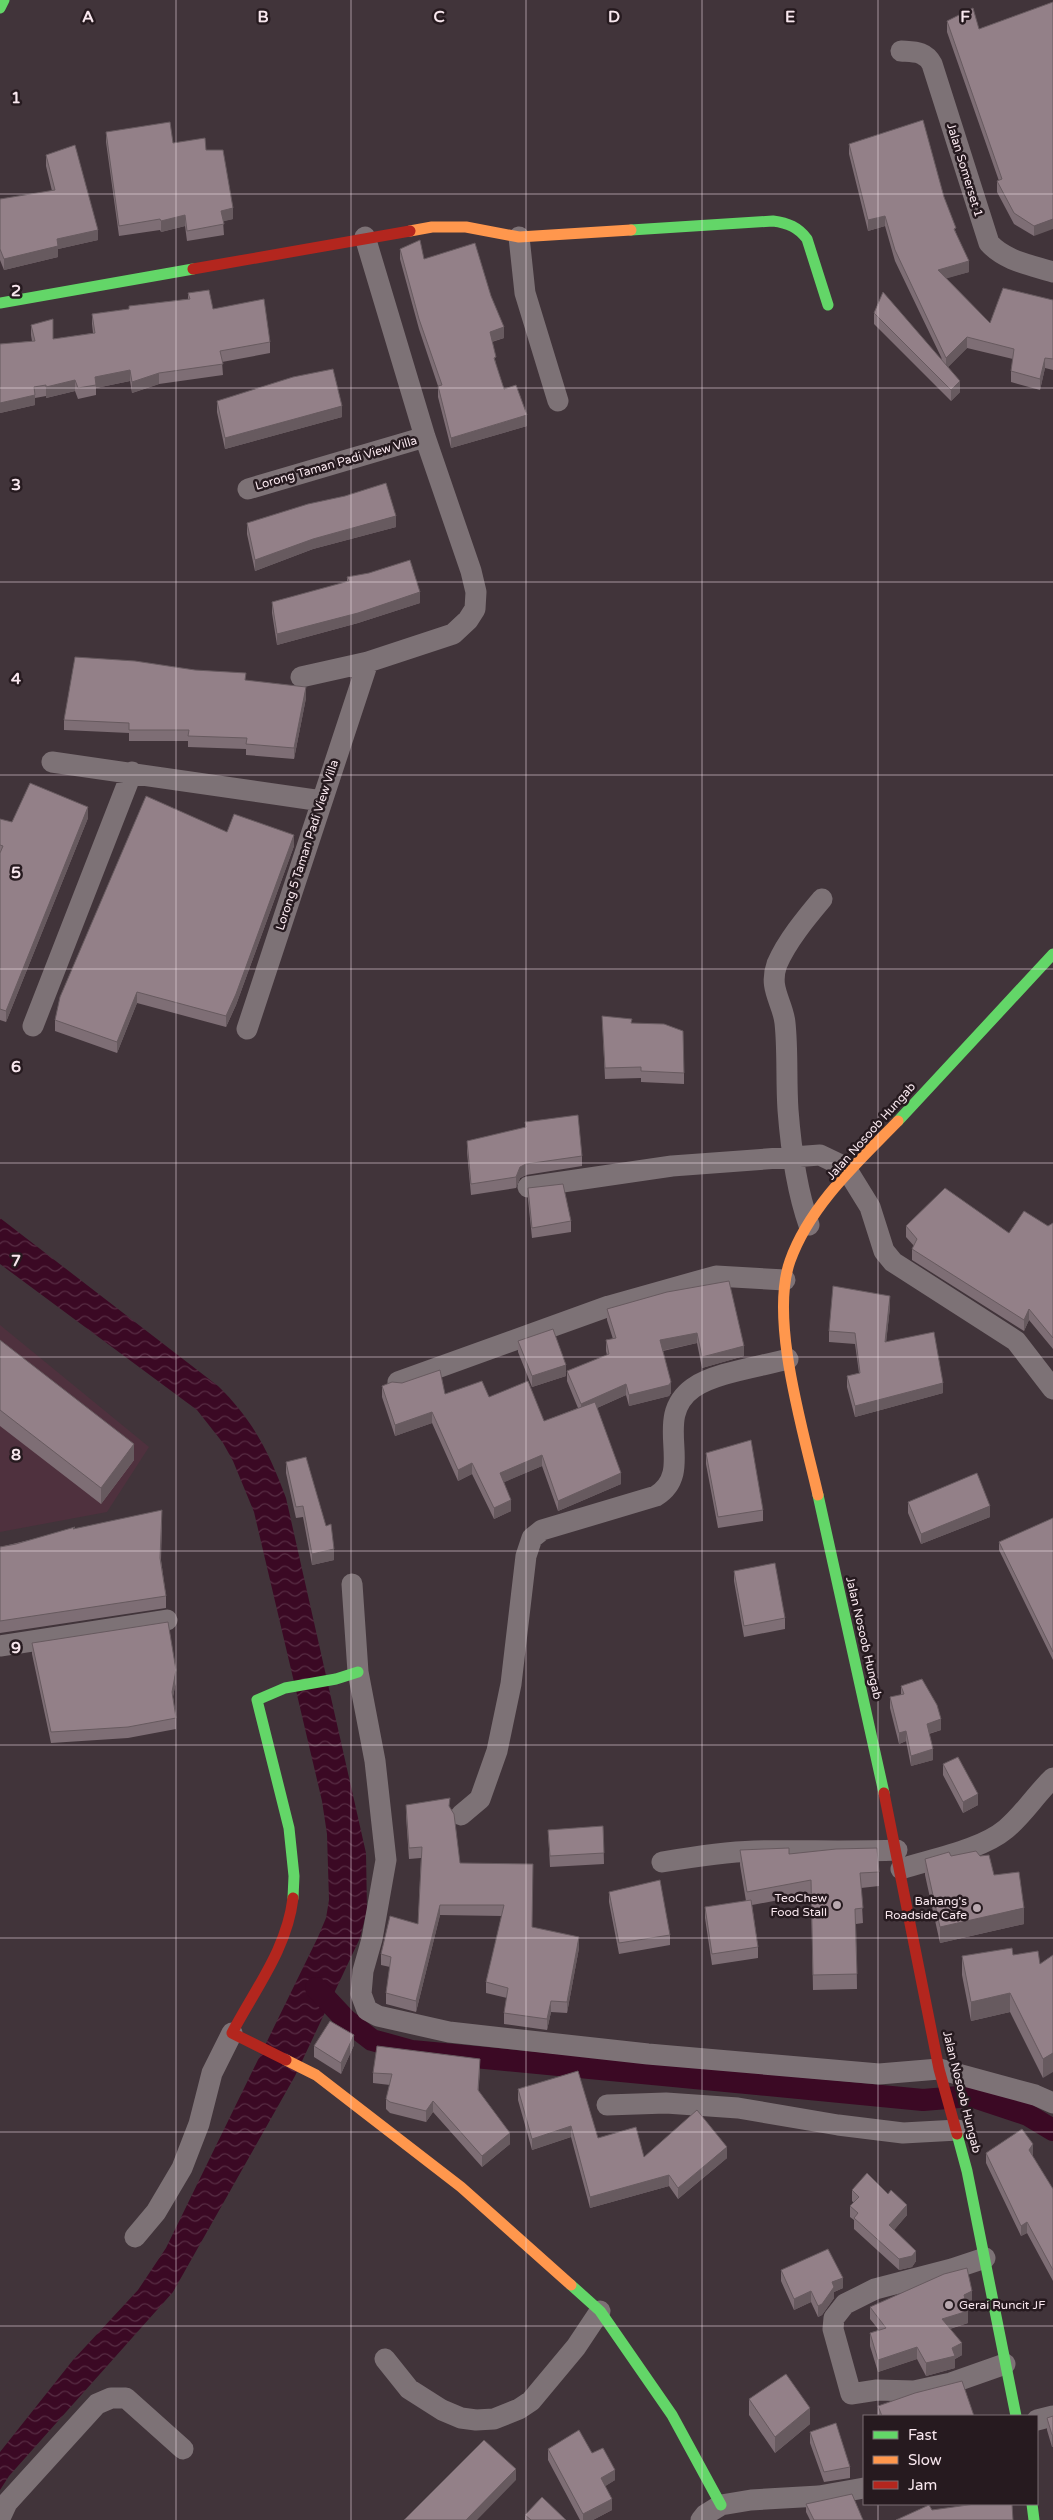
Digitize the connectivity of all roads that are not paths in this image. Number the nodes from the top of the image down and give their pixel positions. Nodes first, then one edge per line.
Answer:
1 (4, 0) edge
2 (0, 8) edge
3 (901, 51) dead end
4 (519, 237) junction
5 (365, 238) junction
6 (1053, 272) edge
7 (0, 303) edge
8 (828, 305) dead end
9 (558, 402) dead end
10 (425, 437) junction
11 (248, 489) dead end
12 (368, 662) junction
13 (301, 677) dead end
14 (52, 762) dead end
15 (132, 772) junction
16 (322, 802) junction
17 (822, 898) dead end
18 (1053, 954) edge
19 (33, 1026) dead end
20 (247, 1029) dead end
21 (794, 1158) junction
22 (849, 1173) junction
23 (528, 1187) edge
24 (809, 1225) junction
25 (785, 1280) junction
26 (788, 1359) junction
27 (398, 1382) edge
28 (1053, 1389) edge
29 (352, 1584) dead end
30 (168, 1620) edge
31 (0, 1646) edge
32 (358, 1672) junction
33 (1053, 1778) edge
34 (461, 1815) dead end
35 (899, 1859) junction
36 (662, 1862) dead end
37 (232, 2033) junction
38 (942, 2078) junction
39 (1053, 2103) edge
40 (607, 2105) dead end
41 (956, 2126) junction
42 (135, 2237) dead end
43 (985, 2258) junction
44 (600, 2311) junction
45 (385, 2359) dead end
46 (1006, 2364) junction
47 (1016, 2415) edge
48 (1053, 2416) edge
49 (1038, 2420) edge
50 (183, 2449) dead end
51 (863, 2488) edge
52 (721, 2505) junction
53 (1032, 2505) edge
54 (0, 2518) edge
55 (701, 2520) edge
56 (1034, 2520) edge

1 - 2 street
3 - 6 street, Jalan Somerset 1
4 - 5 street
4 - 8 street
4 - 9 street
5 - 7 street
5 - 10 street
10 - 11 street, Lorong Taman Padi View Villa
10 - 12 street
12 - 13 street
12 - 16 street, Lorong 5 Taman Padi View Villa
14 - 15 street
15 - 16 street
15 - 19 street
16 - 20 street, Lorong 5 Taman Padi View Villa
17 - 21 street
18 - 22 street, Jalan Nosoob Hungab
21 - 22 street
21 - 23 street
21 - 24 street
22 - 24 street, Jalan Nosoob Hungab
22 - 28 street
24 - 25 street, Jalan Nosoob Hungab
25 - 26 street, Jalan Nosoob Hungab
25 - 27 street
26 - 34 street
26 - 35 street, Jalan Nosoob Hungab
29 - 32 street
30 - 31 street
32 - 37 street
32 - 38 street
33 - 35 street
35 - 36 street
35 - 38 street, Jalan Nosoob Hungab
37 - 42 street
37 - 44 street
38 - 39 street
38 - 41 street, Jalan Nosoob Hungab
40 - 41 street
41 - 43 street, Jalan Nosoob Hungab
43 - 46 street, Jalan Nosoob Hungab
43 - 46 street
44 - 45 street
44 - 52 street
46 - 47 street, Jalan Nosoob Hungab
48 - 49 street
50 - 54 street
51 - 52 street
52 - 55 street
53 - 56 street

